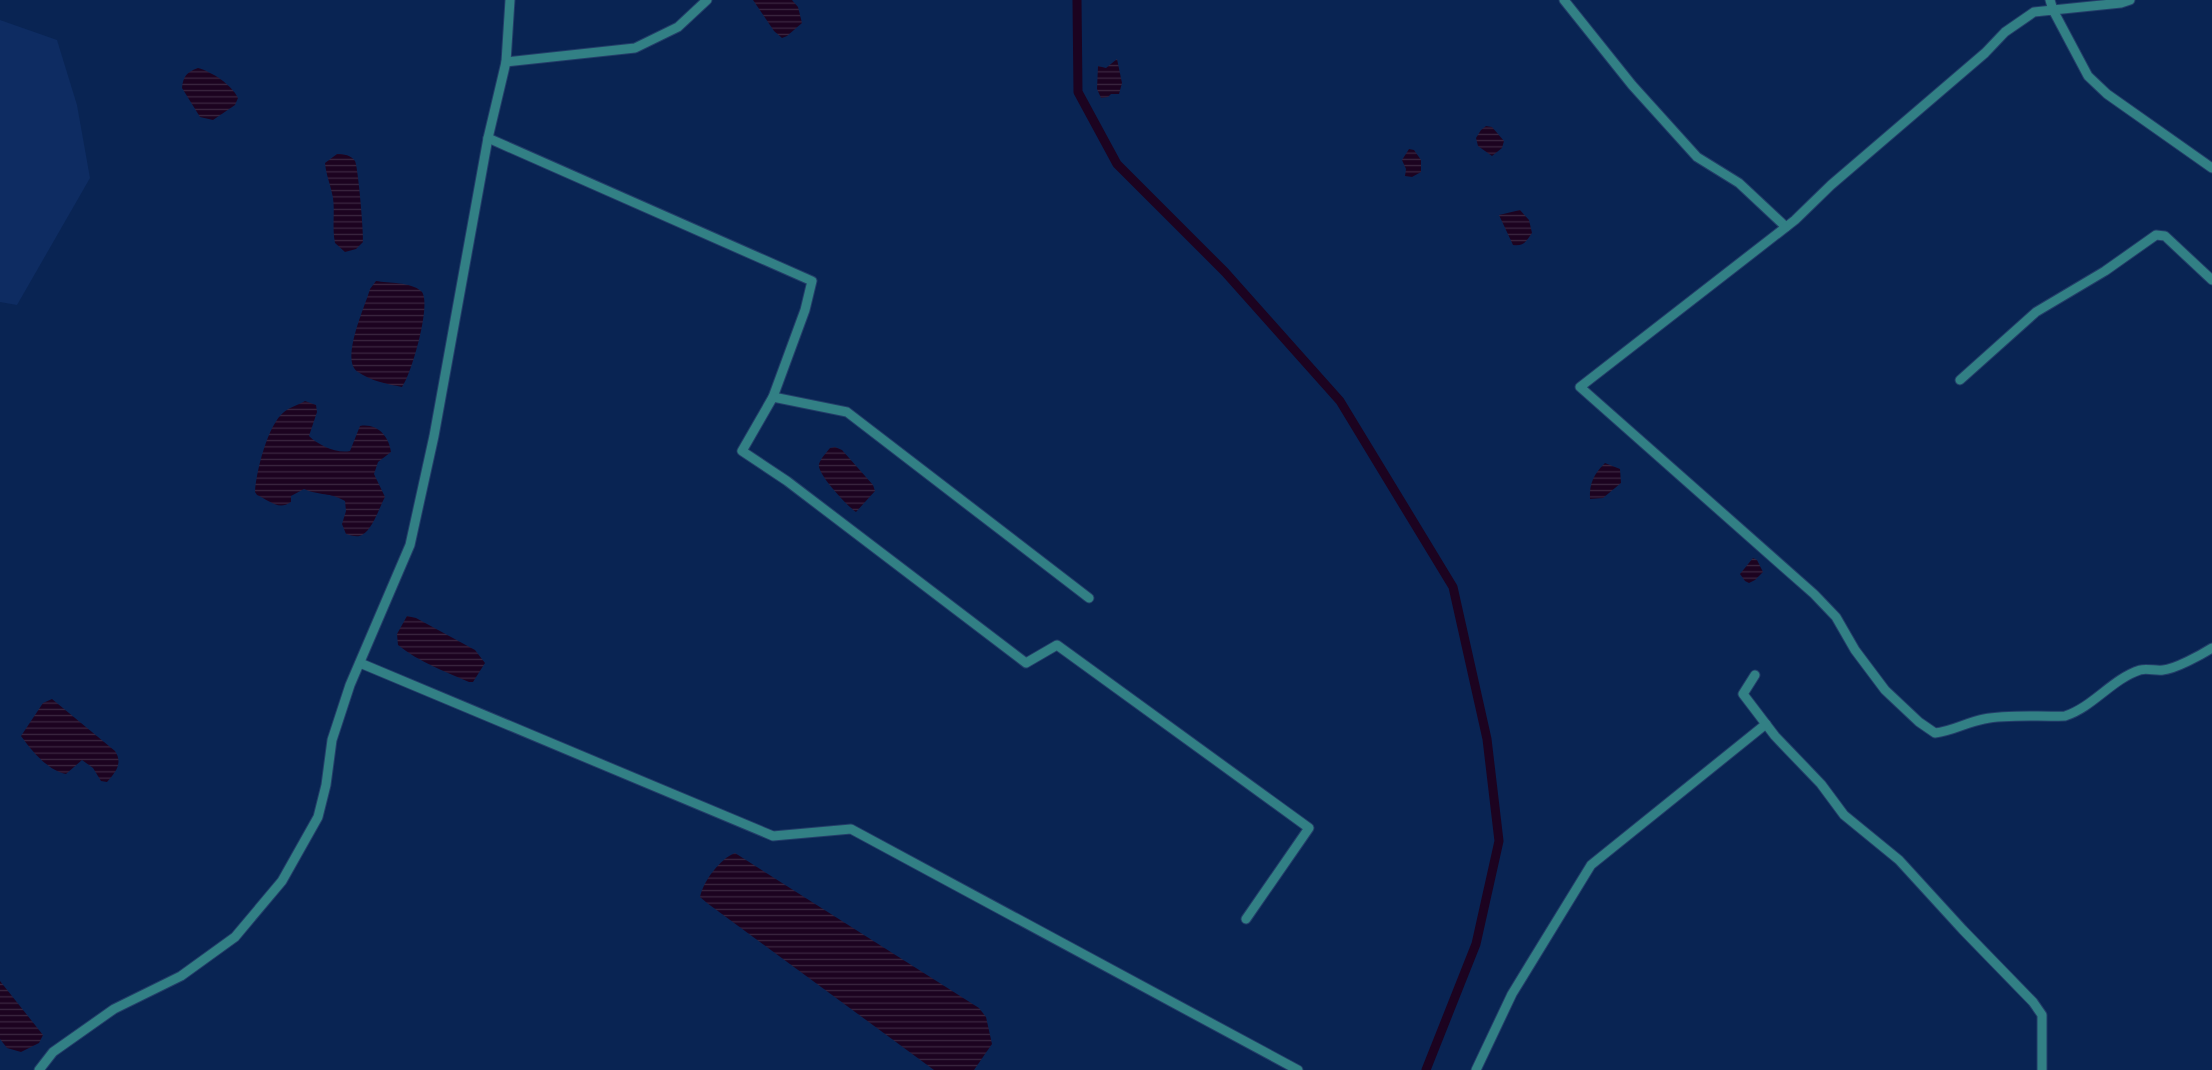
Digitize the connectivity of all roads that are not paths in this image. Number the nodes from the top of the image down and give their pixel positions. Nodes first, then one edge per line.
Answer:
1 (510, 0) edge
2 (707, 0) edge
3 (1564, 0) edge
4 (2050, 0) edge
5 (2130, 0) edge
6 (2053, 10) junction
7 (506, 62) junction
8 (488, 138) junction
9 (2212, 168) edge
10 (1786, 228) junction
11 (2212, 280) edge
12 (1960, 380) dead end
13 (772, 397) junction
14 (1089, 598) dead end
15 (2212, 648) edge
16 (360, 664) junction
17 (1755, 675) dead end
18 (1766, 724) junction
19 (1246, 919) dead end
20 (39, 1070) edge
21 (1298, 1070) edge
22 (1476, 1070) edge
23 (2042, 1070) edge

1 - 7 street
2 - 7 street
3 - 10 street
4 - 6 street
5 - 6 street
6 - 9 street
6 - 10 street
7 - 8 street
8 - 13 street
8 - 16 street
10 - 15 street
11 - 12 street
13 - 14 street
13 - 19 street
16 - 20 street
16 - 21 street
17 - 18 street
18 - 22 street
18 - 23 street

